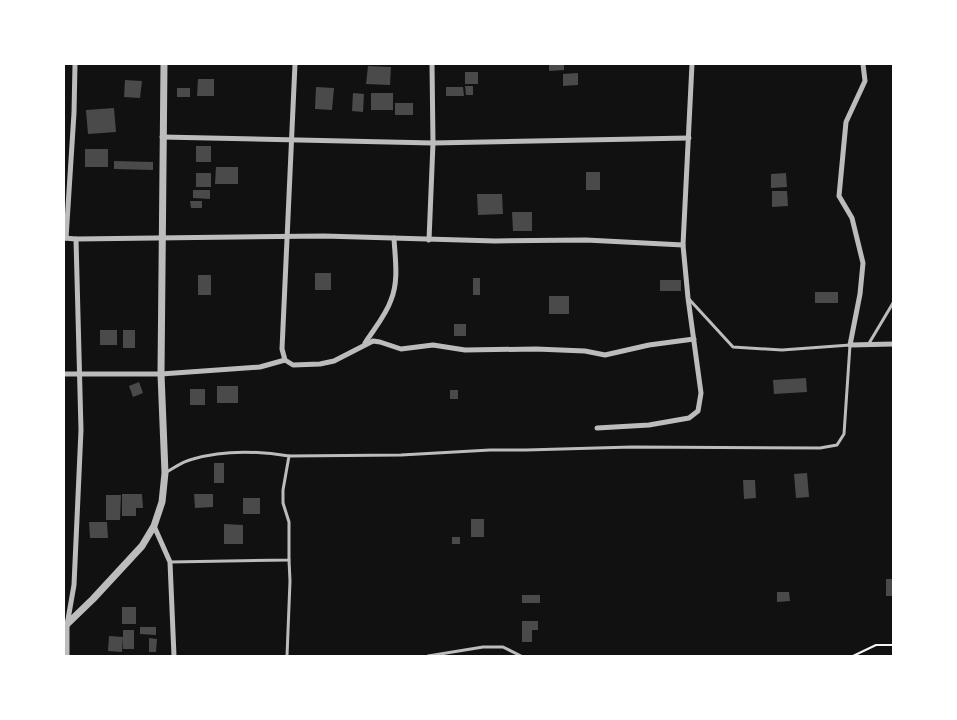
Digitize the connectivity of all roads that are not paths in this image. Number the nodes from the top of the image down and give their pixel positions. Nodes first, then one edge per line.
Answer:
1 (75, 64) edge
2 (164, 64) edge
3 (295, 64) edge
4 (432, 64) edge
5 (692, 64) edge
6 (863, 64) edge
7 (162, 137) junction
8 (688, 138) junction
9 (291, 141) junction
10 (433, 142) junction
11 (65, 238) edge
12 (162, 238) junction
13 (286, 238) junction
14 (394, 238) junction
15 (76, 240) junction
16 (429, 240) junction
17 (683, 245) junction
18 (688, 298) junction
19 (893, 303) edge
20 (694, 339) junction
21 (365, 344) junction
22 (893, 344) edge
23 (850, 345) junction
24 (868, 345) junction
25 (285, 360) junction
26 (64, 374) edge
27 (79, 374) junction
28 (161, 374) junction
29 (596, 428) dead end
30 (289, 456) junction
31 (164, 473) junction
32 (154, 526) junction
33 (289, 560) junction
34 (170, 562) junction
35 (65, 626) edge
36 (67, 656) edge
37 (174, 656) edge
38 (287, 656) edge
39 (428, 656) edge
40 (521, 656) edge

1 - 11 street
2 - 7 street
3 - 9 street
4 - 10 street
5 - 8 street
6 - 23 street
7 - 9 street
7 - 12 street
8 - 10 street
8 - 17 street
9 - 10 street
9 - 13 street
10 - 16 street
11 - 15 street
12 - 13 street
12 - 15 street
12 - 28 street
13 - 14 street
13 - 25 street
14 - 16 street
14 - 21 street
15 - 27 street
16 - 17 street
17 - 18 street
18 - 20 street
18 - 23 lane
19 - 24 lane
20 - 21 street
20 - 29 street
21 - 25 street
22 - 24 street
23 - 24 street
23 - 30 lane
25 - 28 street
26 - 27 street
27 - 28 street
27 - 35 street
28 - 31 street
30 - 31 lane
30 - 33 lane
31 - 32 street
32 - 34 street
32 - 35 street
33 - 34 lane
33 - 38 lane
34 - 37 street
35 - 36 street
39 - 40 lane

